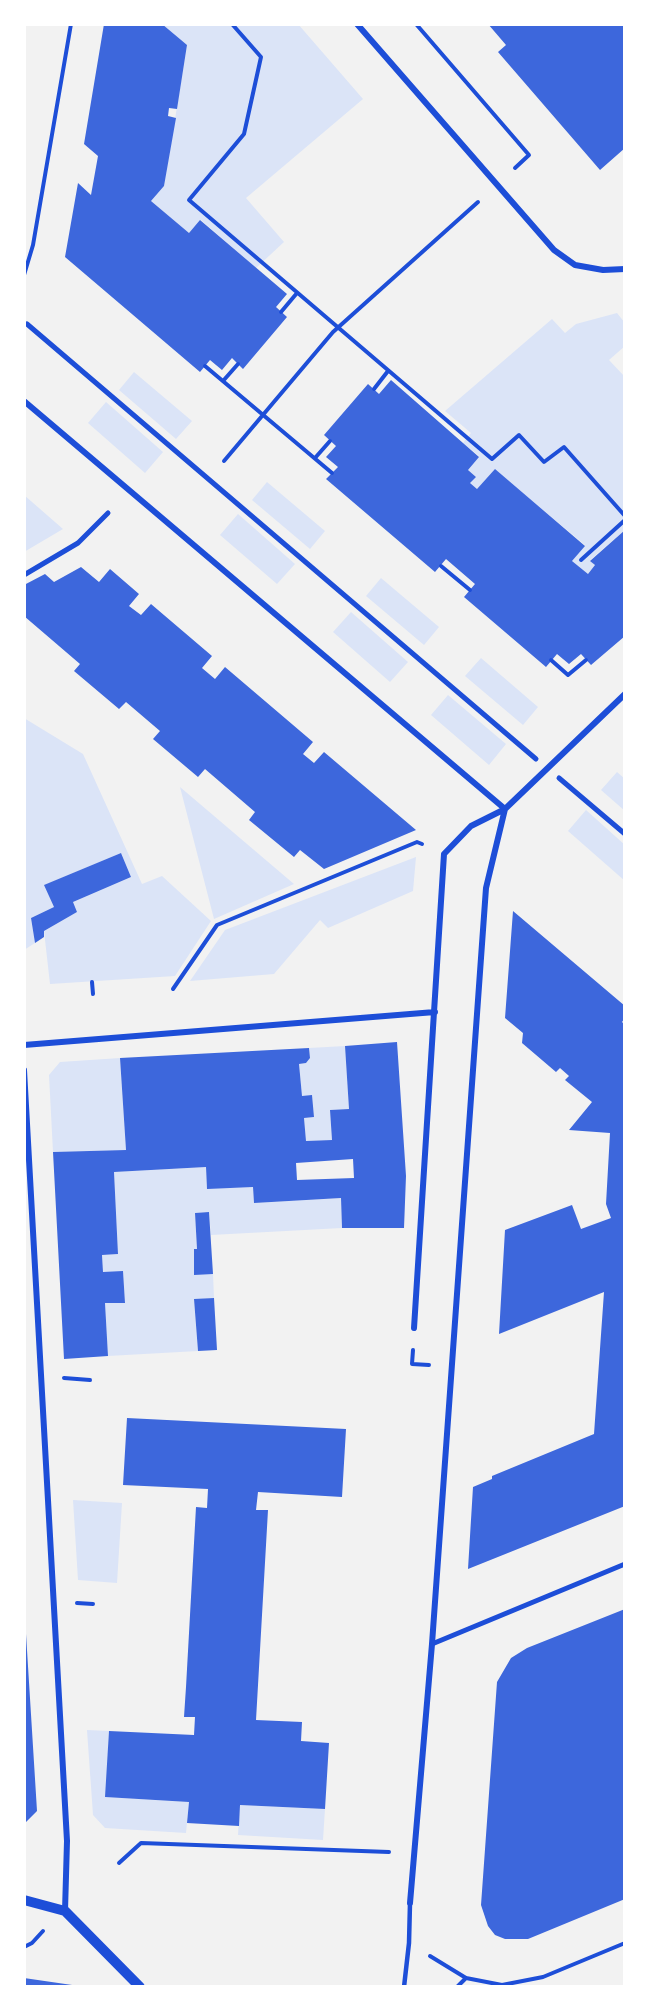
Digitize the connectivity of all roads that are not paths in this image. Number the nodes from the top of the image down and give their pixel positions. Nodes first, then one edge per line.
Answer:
1 (357, 24) edge
2 (625, 269) edge
3 (27, 324) dead end
4 (24, 401) edge
5 (108, 513) dead end
6 (24, 575) edge
7 (625, 694) edge
8 (536, 759) dead end
9 (559, 778) dead end
10 (505, 809) junction
11 (625, 834) edge
12 (435, 1012) junction
13 (24, 1045) edge
14 (24, 1070) edge
15 (414, 1328) dead end
16 (625, 1564) edge
17 (432, 1644) junction
18 (24, 1900) edge
19 (410, 1903) joint
20 (66, 1911) junction
21 (140, 1987) edge
22 (404, 1987) edge

1 - 2 street
3 - 8 street
4 - 10 street
5 - 6 street
7 - 10 street
9 - 11 street
10 - 12 street
10 - 17 street
12 - 13 street
12 - 15 street
14 - 20 street
16 - 17 street
17 - 19 street
18 - 20 street
19 - 22 lane
20 - 21 street

